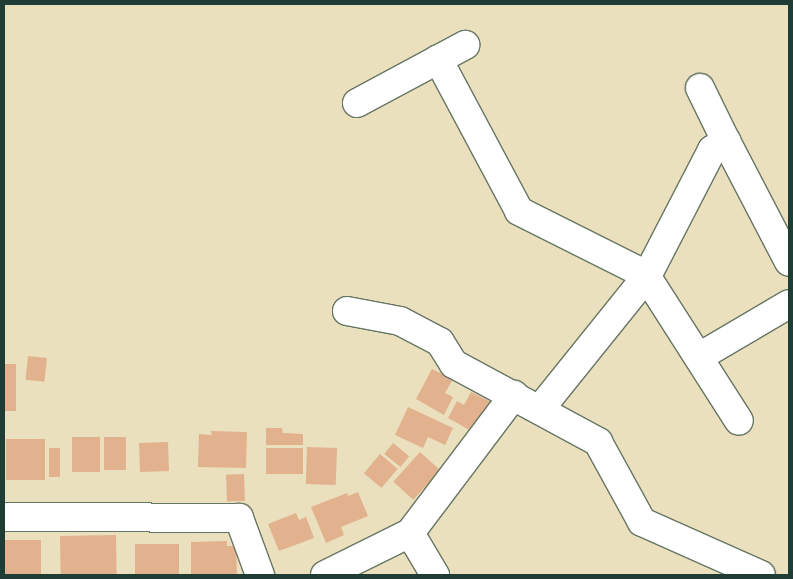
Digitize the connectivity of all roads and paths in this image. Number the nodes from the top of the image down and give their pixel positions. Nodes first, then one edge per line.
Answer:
1 (465, 45) dead end
2 (438, 59) junction
3 (700, 88) dead end
4 (357, 102) dead end
5 (726, 141) junction
6 (789, 262) edge
7 (647, 276) junction
8 (789, 304) edge
9 (347, 311) dead end
10 (699, 357) junction
11 (514, 395) junction
12 (540, 409) junction
13 (739, 421) dead end
14 (4, 517) edge
15 (410, 533) junction
16 (260, 575) edge
17 (324, 575) edge
18 (435, 575) edge
19 (761, 575) edge

1 - 2 street
2 - 4 street
2 - 7 street
3 - 5 street
5 - 6 street
5 - 7 street
7 - 10 street
7 - 12 street
8 - 10 street
9 - 11 street
10 - 13 street
11 - 12 street
11 - 15 street
12 - 19 street
14 - 16 street
15 - 17 street
15 - 18 street

